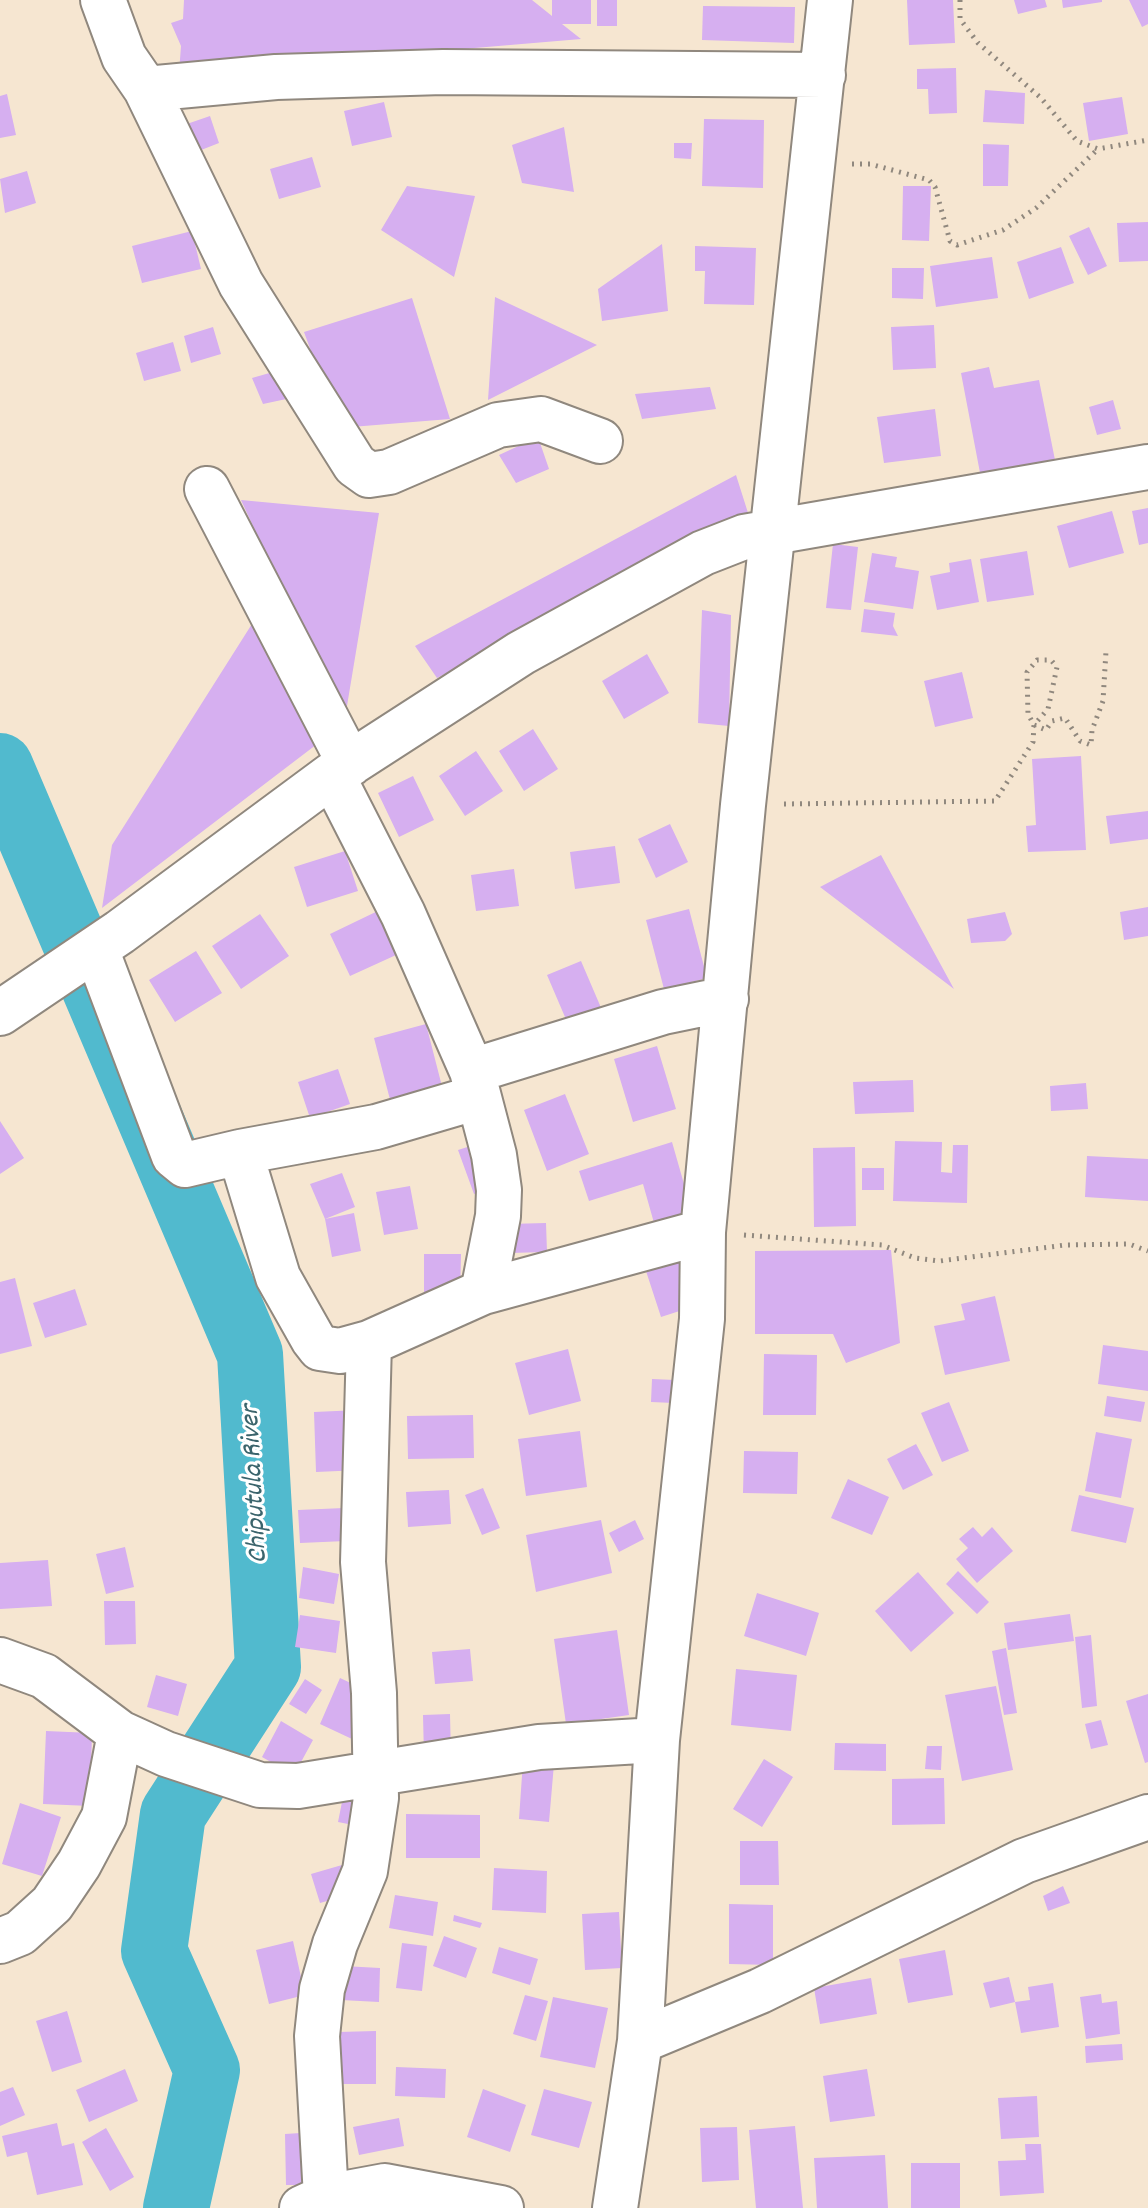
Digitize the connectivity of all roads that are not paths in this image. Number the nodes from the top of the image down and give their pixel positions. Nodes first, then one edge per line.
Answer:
1 (103, 0) edge
2 (830, 0) edge
3 (823, 75) junction
4 (146, 89) junction
5 (600, 441) dead end
6 (1148, 467) edge
7 (207, 489) dead end
8 (774, 531) junction
9 (341, 770) junction
10 (84, 957) junction
11 (726, 999) junction
12 (0, 1013) edge
13 (475, 1084) junction
14 (240, 1152) junction
15 (703, 1232) junction
16 (483, 1292) junction
17 (369, 1343) junction
18 (0, 1660) edge
19 (120, 1733) junction
20 (657, 1740) junction
21 (374, 1772) junction
22 (1148, 1817) edge
23 (0, 1941) edge
24 (640, 2041) junction
25 (314, 2203) edge
26 (501, 2208) edge
27 (615, 2208) edge

1 - 4 street
2 - 3 street
3 - 4 street
3 - 8 street
4 - 5 street
6 - 8 street
7 - 9 street
8 - 9 street
8 - 11 street
9 - 10 street
9 - 13 street
10 - 12 street
10 - 14 street
11 - 13 street
11 - 15 street
13 - 14 street
13 - 16 street
14 - 17 street
15 - 16 street
15 - 20 street
16 - 17 street
17 - 21 street
18 - 19 street
19 - 21 street
19 - 23 street
20 - 21 street
20 - 24 street
21 - 25 street
22 - 24 street
24 - 27 street
25 - 26 street

